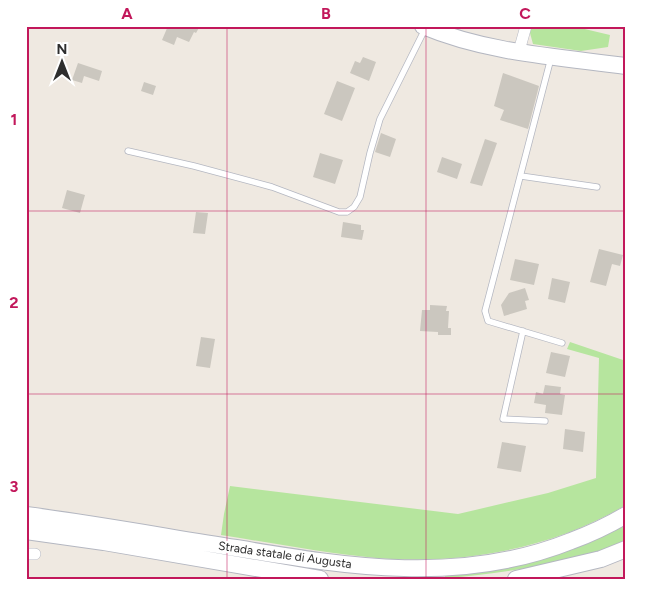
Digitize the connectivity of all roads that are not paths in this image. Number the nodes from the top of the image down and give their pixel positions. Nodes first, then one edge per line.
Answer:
1 (526, 26) edge
2 (425, 27) edge
3 (519, 52) junction
4 (551, 56) junction
5 (626, 66) edge
6 (128, 151) dead end
7 (521, 176) junction
8 (597, 187) dead end
9 (523, 331) junction
10 (562, 343) dead end
11 (545, 421) dead end
12 (26, 515) edge
13 (626, 515) edge
14 (26, 530) edge
15 (626, 549) edge
16 (320, 579) edge
17 (516, 579) edge

1 - 3 street
2 - 3 main road
2 - 6 lane
3 - 4 main road
4 - 5 main road
4 - 7 lane
7 - 8 lane
7 - 9 lane
9 - 10 lane
9 - 11 lane
12 - 13 main road, Strada statale di Augusta
14 - 16 main road, Strada statale di Augusta
15 - 17 main road

